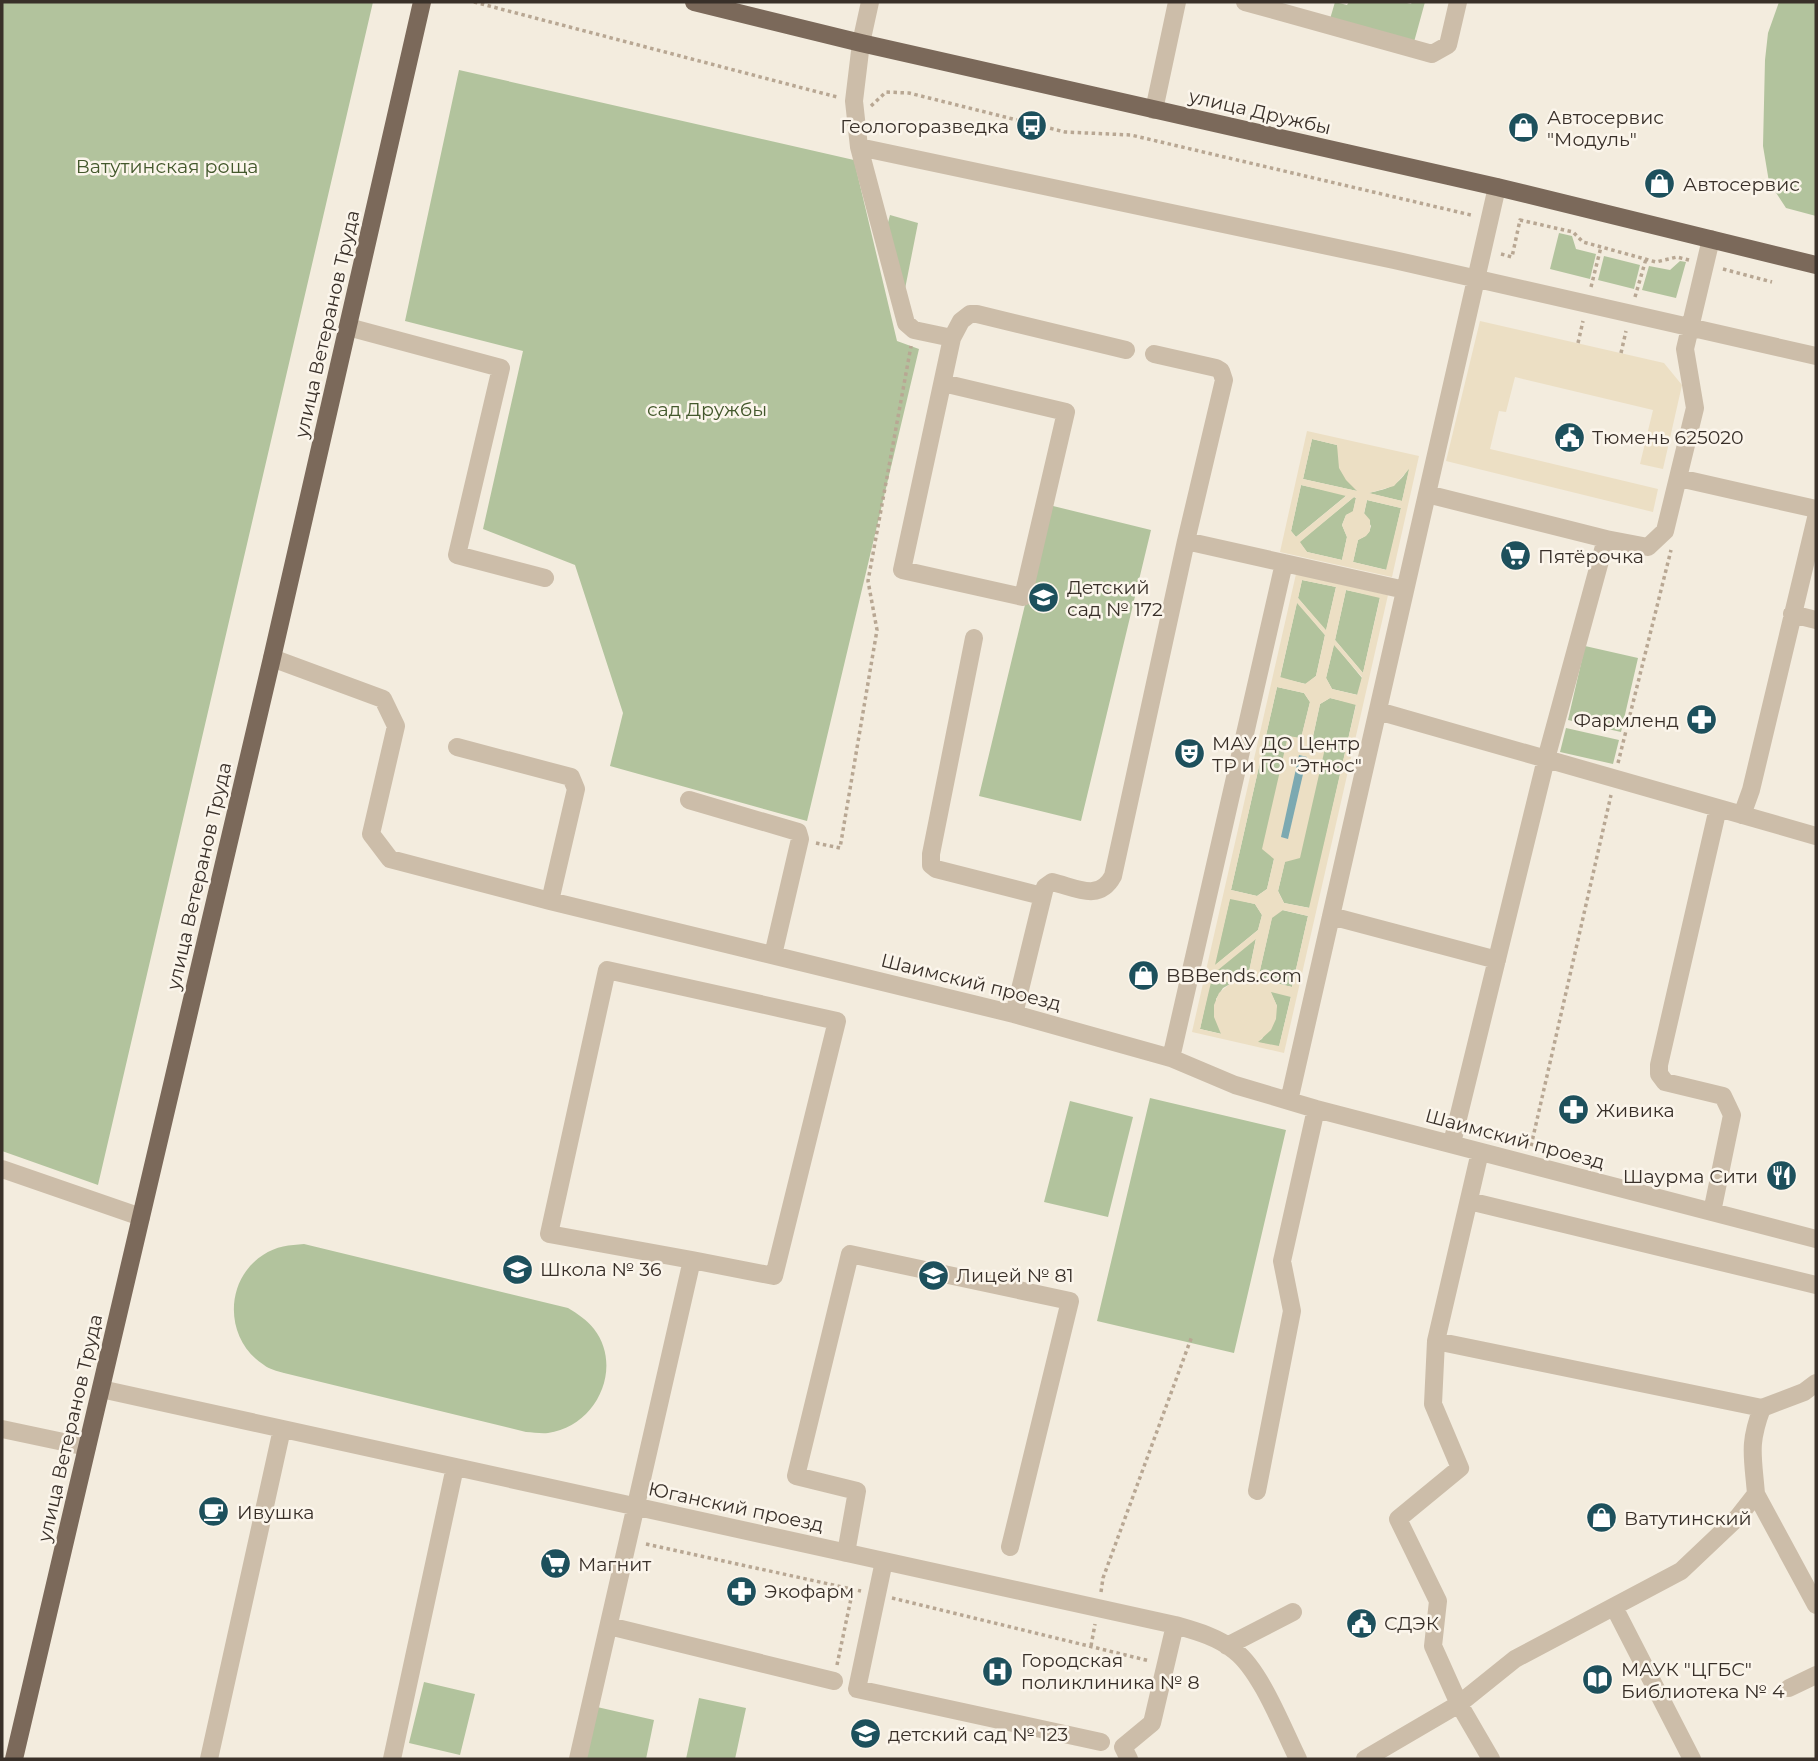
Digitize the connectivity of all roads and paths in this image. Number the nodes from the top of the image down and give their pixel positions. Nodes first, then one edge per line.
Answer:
1 (422, 2) edge
2 (474, 2) edge
3 (694, 2) edge
4 (870, 2) edge
5 (1177, 2) edge
6 (1245, 2) edge
7 (1458, 2) edge
8 (861, 43) junction
9 (854, 102) junction
10 (1154, 110) junction
11 (859, 147) junction
12 (1497, 187) junction
13 (1712, 239) junction
14 (1482, 250) junction
15 (1705, 264) junction
16 (1816, 265) edge
17 (1475, 279) junction
18 (1772, 282) dead end
19 (1691, 326) junction
20 (348, 327) junction
21 (914, 330) junction
22 (952, 338) junction
23 (1126, 350) dead end
24 (1154, 354) dead end
25 (1816, 356) edge
26 (943, 383) junction
27 (1679, 478) junction
28 (1427, 494) junction
29 (1816, 509) edge
30 (1816, 518) edge
31 (1606, 539) junction
32 (1186, 541) junction
33 (1672, 548) dead end
34 (1284, 563) junction
35 (545, 578) dead end
36 (1405, 590) junction
37 (1792, 614) junction
38 (1816, 620) edge
39 (974, 638) dead end
40 (272, 658) junction
41 (1378, 711) junction
42 (457, 747) dead end
43 (1546, 759) junction
44 (1615, 779) junction
45 (689, 800) dead end
46 (1718, 808) junction
47 (1742, 815) junction
48 (1816, 836) edge
49 (800, 839) junction
50 (1042, 896) junction
51 (550, 901) junction
52 (1331, 916) junction
53 (773, 955) junction
54 (1497, 960) junction
55 (1014, 1014) junction
56 (1171, 1058) junction
57 (1289, 1101) junction
58 (1316, 1109) junction
59 (1452, 1143) junction
60 (1480, 1152) junction
61 (1527, 1164) junction
62 (2, 1169) edge
63 (1469, 1201) junction
64 (1712, 1212) junction
65 (141, 1217) junction
66 (1816, 1239) edge
67 (692, 1260) junction
68 (1816, 1285) edge
69 (1192, 1336) dead end
70 (1436, 1341) junction
71 (1816, 1383) edge
72 (101, 1389) junction
73 (1762, 1408) junction
74 (2, 1429) edge
75 (282, 1429) junction
76 (87, 1447) junction
77 (455, 1467) junction
78 (1257, 1491) dead end
79 (1756, 1494) junction
80 (637, 1507) junction
81 (629, 1540) junction
82 (1010, 1547) dead end
83 (846, 1553) junction
84 (884, 1561) junction
85 (1103, 1578) dead end
86 (853, 1589) junction
87 (877, 1594) junction
88 (1816, 1605) edge
89 (1614, 1607) junction
90 (1293, 1612) dead end
91 (1175, 1625) junction
92 (609, 1626) junction
93 (1227, 1646) junction
94 (1166, 1665) junction
95 (1816, 1675) edge
96 (834, 1681) joint
97 (1789, 1688) dead end
98 (1459, 1704) junction
99 (1101, 1742) dead end
100 (14, 1759) edge
101 (209, 1759) edge
102 (392, 1759) edge
103 (578, 1759) edge
104 (1129, 1759) edge
105 (1298, 1759) edge
106 (1364, 1759) edge
107 (1491, 1759) edge
108 (1692, 1759) edge

1 - 20 main road, улица Ветеранов Труда
2 - 9 path
3 - 8 main road, улица Дружбы
4 - 8 street
5 - 10 street
6 - 7 street
8 - 9 street
8 - 10 main road, улица Дружбы
9 - 11 street
9 - 14 path
10 - 12 main road, улица Дружбы
11 - 17 street
11 - 21 street
12 - 13 main road, улица Дружбы
12 - 14 street
13 - 15 street
13 - 16 main road, улица Дружбы
14 - 15 path
14 - 17 street
15 - 18 path
15 - 19 street
17 - 19 street
17 - 28 street
19 - 25 street
19 - 27 street
20 - 35 street
20 - 40 main road, улица Ветеранов Труда
21 - 22 street
21 - 49 path
22 - 23 street
22 - 26 street
24 - 32 street
26 - 26 street
27 - 29 street
27 - 31 street
28 - 31 street
28 - 36 street
30 - 37 street
31 - 43 street
32 - 34 street
32 - 50 street
33 - 44 path
34 - 36 street
34 - 56 street
36 - 41 street
37 - 38 street
37 - 47 street
39 - 50 street
40 - 51 street, Шаимский проезд
40 - 65 main road, улица Ветеранов Труда
41 - 43 street
41 - 52 street
42 - 51 street
43 - 44 street
43 - 54 street
44 - 46 street
44 - 61 path
45 - 49 street
46 - 47 street
46 - 64 street
47 - 48 street
49 - 53 street
50 - 55 street
51 - 53 street, Шаимский проезд
52 - 54 street
52 - 57 street
53 - 55 street, Шаимский проезд
54 - 59 street
55 - 56 street, Шаимский проезд
56 - 57 street, Шаимский проезд
57 - 58 street, Шаимский проезд
58 - 59 street, Шаимский проезд
58 - 78 street
59 - 60 street, Шаимский проезд
60 - 61 street, Шаимский проезд
60 - 63 street
61 - 64 street, Шаимский проезд
62 - 65 street
63 - 68 street
63 - 70 street
64 - 66 street, Шаимский проезд
65 - 72 main road, улица Ветеранов Труда
67 - 67 street
67 - 80 street
69 - 85 path
70 - 73 street
70 - 98 street
71 - 73 street
72 - 75 street, Юганский проезд
72 - 76 main road, улица Ветеранов Труда
73 - 79 street
74 - 76 street
75 - 77 street, Юганский проезд
75 - 101 street
76 - 100 main road, улица Ветеранов Труда
77 - 80 street, Юганский проезд
77 - 102 street
79 - 88 street
79 - 89 street
80 - 81 street
80 - 83 street, Юганский проезд
81 - 86 path
81 - 92 street
82 - 83 street
83 - 84 street, Юганский проезд
84 - 87 street
84 - 91 street, Юганский проезд
86 - 87 path
86 - 96 path
87 - 94 path
87 - 99 street
89 - 98 street
89 - 108 street
90 - 93 street
91 - 93 street, Юганский проезд
91 - 94 street
92 - 96 street
92 - 103 street
93 - 105 street, Юганский проезд
94 - 104 street
95 - 97 street
98 - 106 street
98 - 107 street

